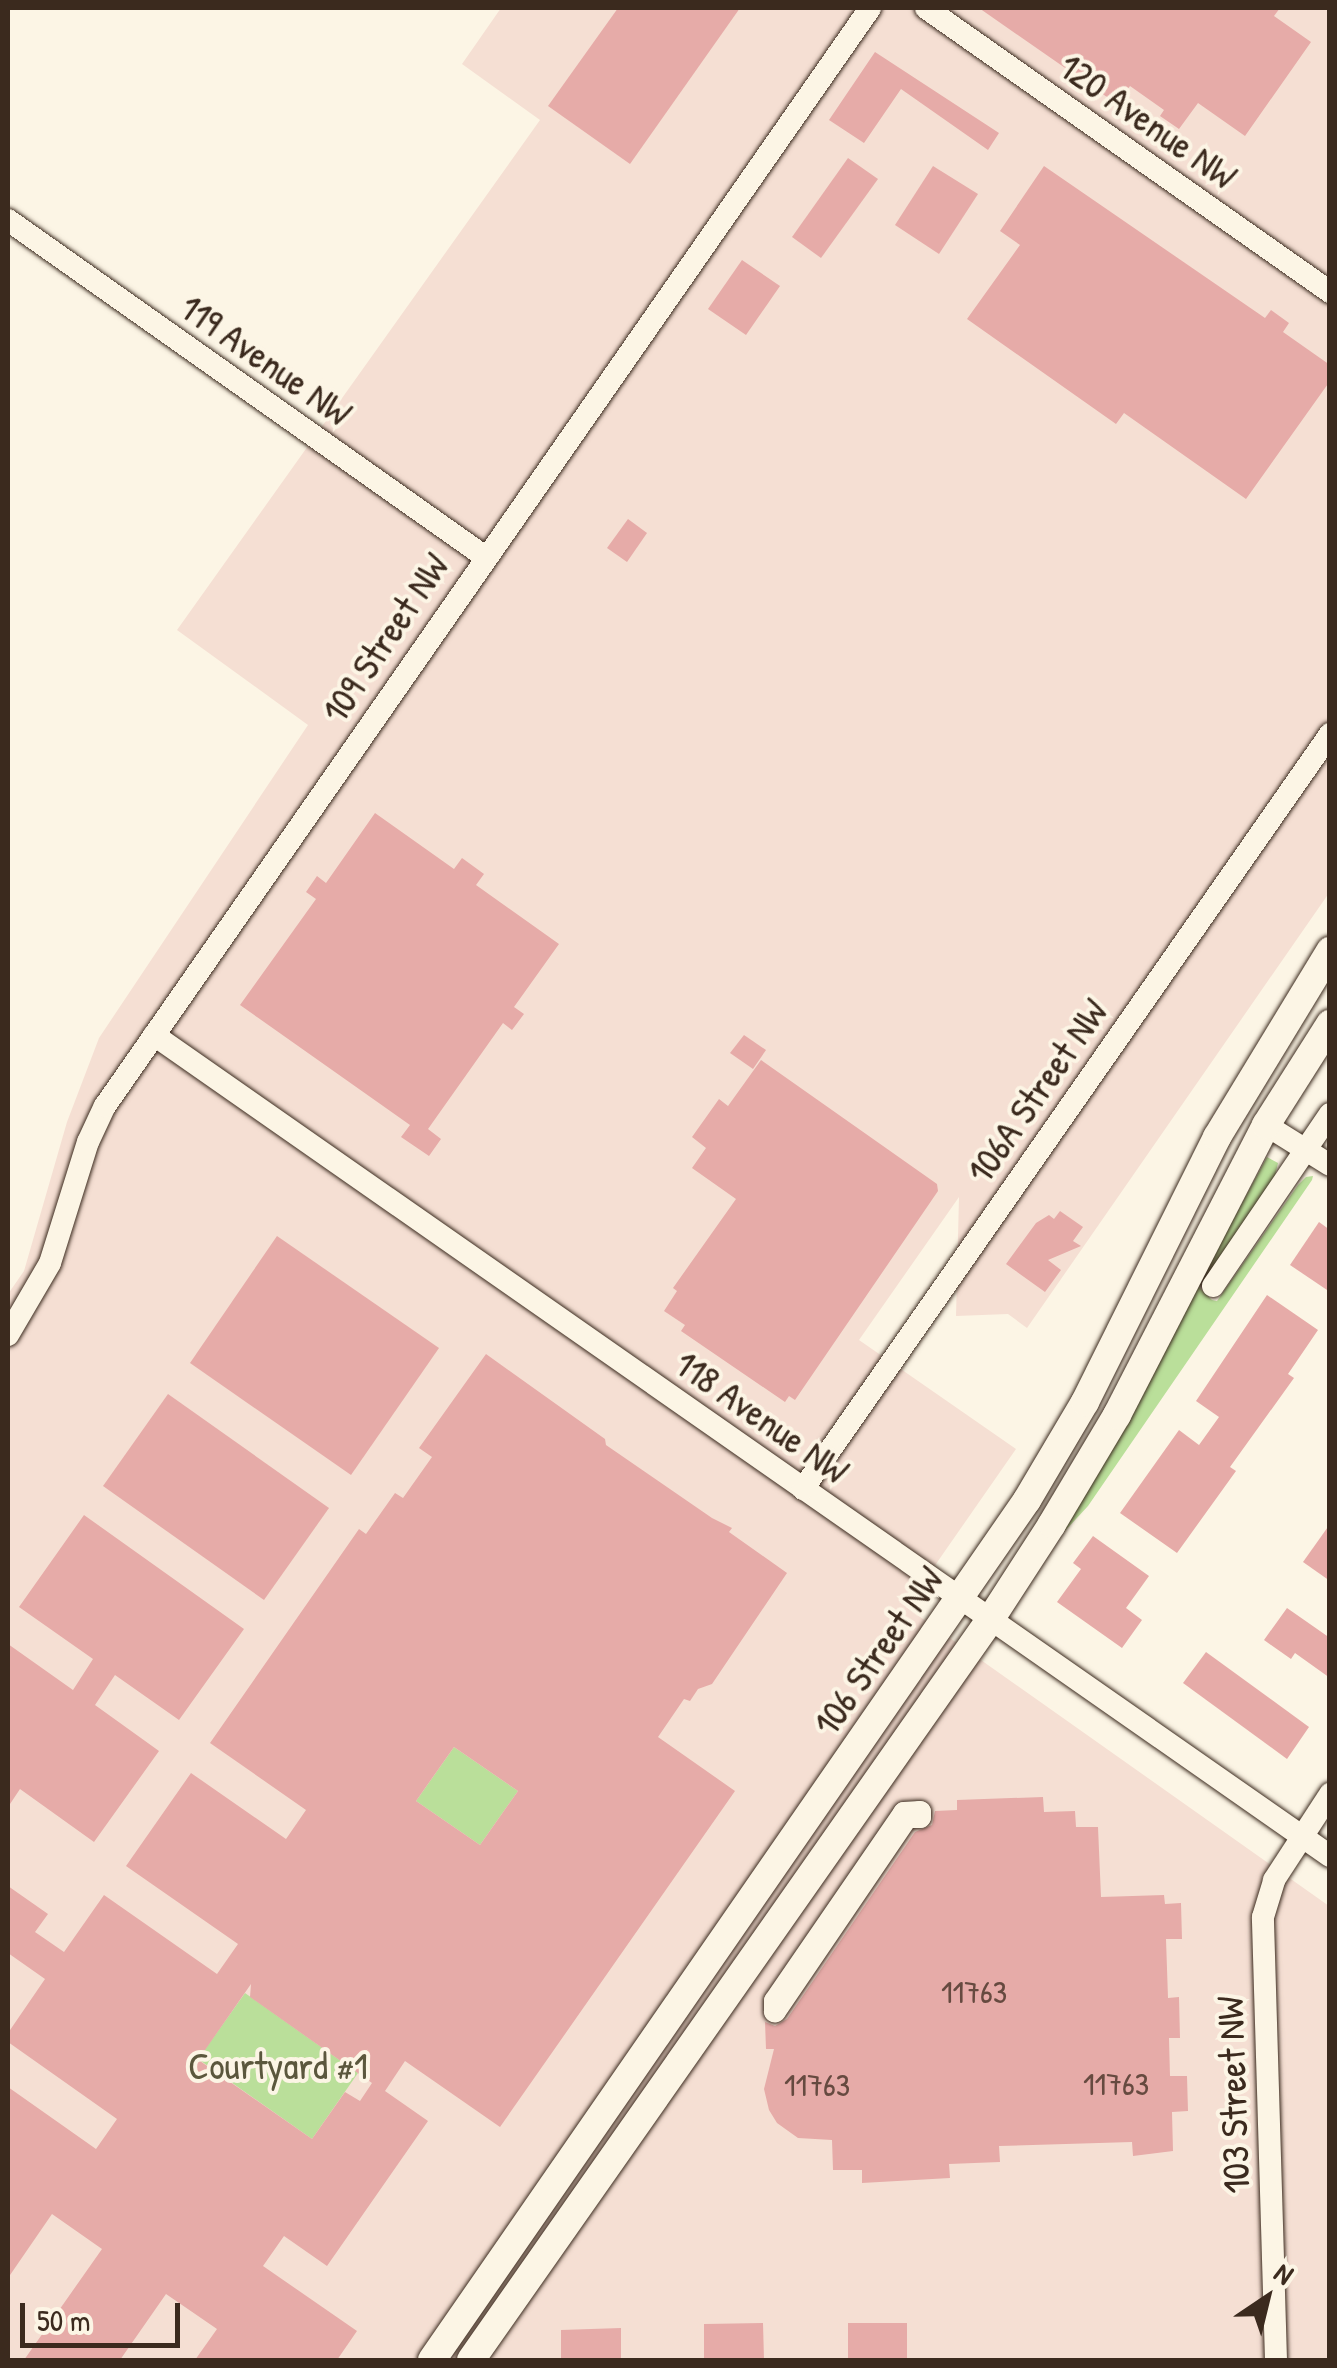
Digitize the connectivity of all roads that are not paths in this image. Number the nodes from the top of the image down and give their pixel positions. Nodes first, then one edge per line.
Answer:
1 (870, 8) edge
2 (926, 8) edge
3 (8, 220) edge
4 (1330, 292) edge
5 (484, 556) junction
6 (1330, 734) edge
7 (1330, 951) edge
8 (1330, 1024) edge
9 (154, 1035) junction
10 (1330, 1114) edge
11 (1266, 1125) junction
12 (1305, 1148) junction
13 (1330, 1165) edge
14 (1214, 1286) dead end
15 (8, 1335) edge
16 (803, 1489) junction
17 (960, 1598) junction
18 (990, 1620) junction
19 (1330, 1794) edge
20 (1301, 1836) junction
21 (1330, 1856) edge
22 (775, 2001) joint
23 (432, 2360) edge
24 (471, 2360) edge
25 (1276, 2360) edge

1 - 5 street, 109 Street NW
2 - 4 street, 120 Avenue NW
3 - 5 street, 119 Avenue NW
5 - 9 street, 109 Street NW
6 - 16 street, 106A Street NW
7 - 17 main road, 106 Street NW
8 - 11 main road, 106 Street NW
9 - 15 street, 109 Street NW
9 - 16 street, 118 Avenue NW
10 - 12 street
11 - 12 street
11 - 18 main road, 106 Street NW
12 - 13 street
12 - 14 street
16 - 17 street, 118 Avenue NW
17 - 18 street, 118 Avenue NW
17 - 23 main road, 106 Street NW
18 - 20 street, 118 Avenue NW
18 - 24 main road, 106 Street NW
19 - 20 street, 103 Street NW
20 - 21 street, 118 Avenue NW
20 - 25 street, 103 Street NW
22 - 22 street

